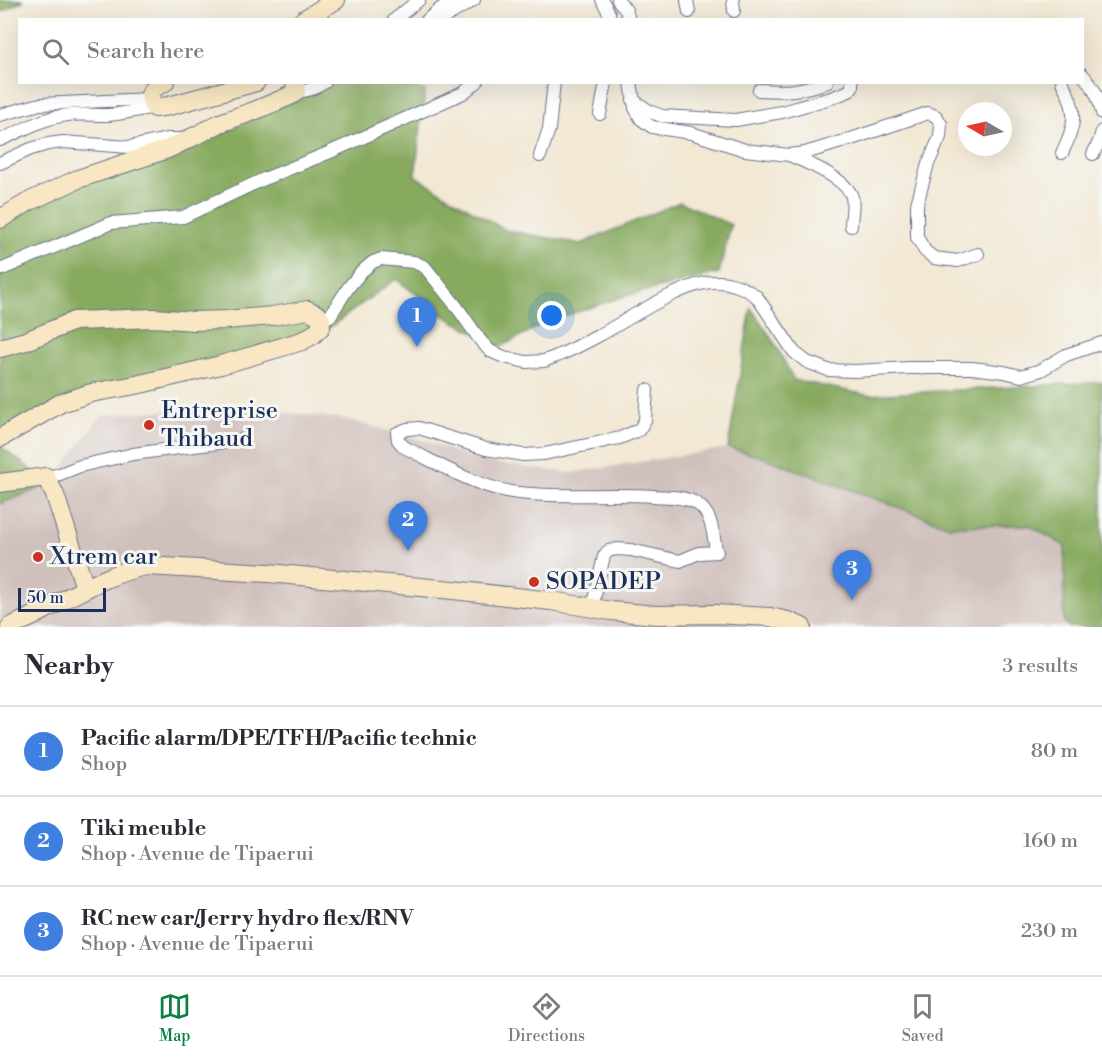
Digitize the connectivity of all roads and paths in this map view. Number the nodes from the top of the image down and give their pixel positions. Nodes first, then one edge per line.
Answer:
1 (336, 0) edge
2 (419, 0) edge
3 (454, 0) edge
4 (474, 0) edge
5 (602, 0) edge
6 (618, 0) edge
7 (306, 18) edge
8 (396, 18) edge
9 (429, 18) edge
10 (443, 18) edge
11 (610, 18) edge
12 (628, 18) edge
13 (1084, 75) edge
14 (161, 84) edge
15 (249, 84) edge
16 (322, 84) edge
17 (474, 84) edge
18 (554, 84) edge
19 (606, 84) edge
20 (631, 84) edge
21 (821, 84) edge
22 (852, 84) edge
23 (1063, 84) edge
24 (295, 85) edge
25 (759, 90) dead end
26 (633, 100) junction
27 (152, 103) junction
28 (1102, 113) edge
29 (600, 114) dead end
30 (0, 115) edge
31 (1102, 131) edge
32 (0, 140) edge
33 (184, 142) junction
34 (1062, 153) dead end
35 (1093, 154) dead end
36 (789, 155) junction
37 (540, 156) dead end
38 (0, 163) edge
39 (0, 219) edge
40 (851, 226) dead end
41 (978, 254) dead end
42 (0, 270) edge
43 (321, 320) junction
44 (1102, 343) edge
45 (0, 348) edge
46 (647, 390) dead end
47 (0, 438) edge
48 (241, 440) dead end
49 (46, 477) junction
50 (0, 483) edge
51 (85, 588) junction
52 (592, 608) junction
53 (678, 621) edge
54 (755, 621) edge
55 (10, 627) edge
56 (802, 627) edge

1 - 7 street
2 - 8 street
3 - 9 street
4 - 10 street
5 - 11 street
6 - 12 street
13 - 28 street
14 - 27 street
15 - 27 street
16 - 24 street
17 - 42 street
18 - 37 street
19 - 29 street
20 - 26 street
21 - 25 street
22 - 26 street
23 - 34 street
24 - 33 street
26 - 36 street
27 - 30 street
27 - 32 street
31 - 35 street
33 - 38 street
33 - 39 street
36 - 40 street
36 - 41 street
43 - 44 street
43 - 45 street
43 - 47 street
46 - 52 street
48 - 49 street
49 - 50 street
49 - 51 street
51 - 52 street
51 - 55 street
52 - 53 street
53 - 54 street
54 - 56 street

